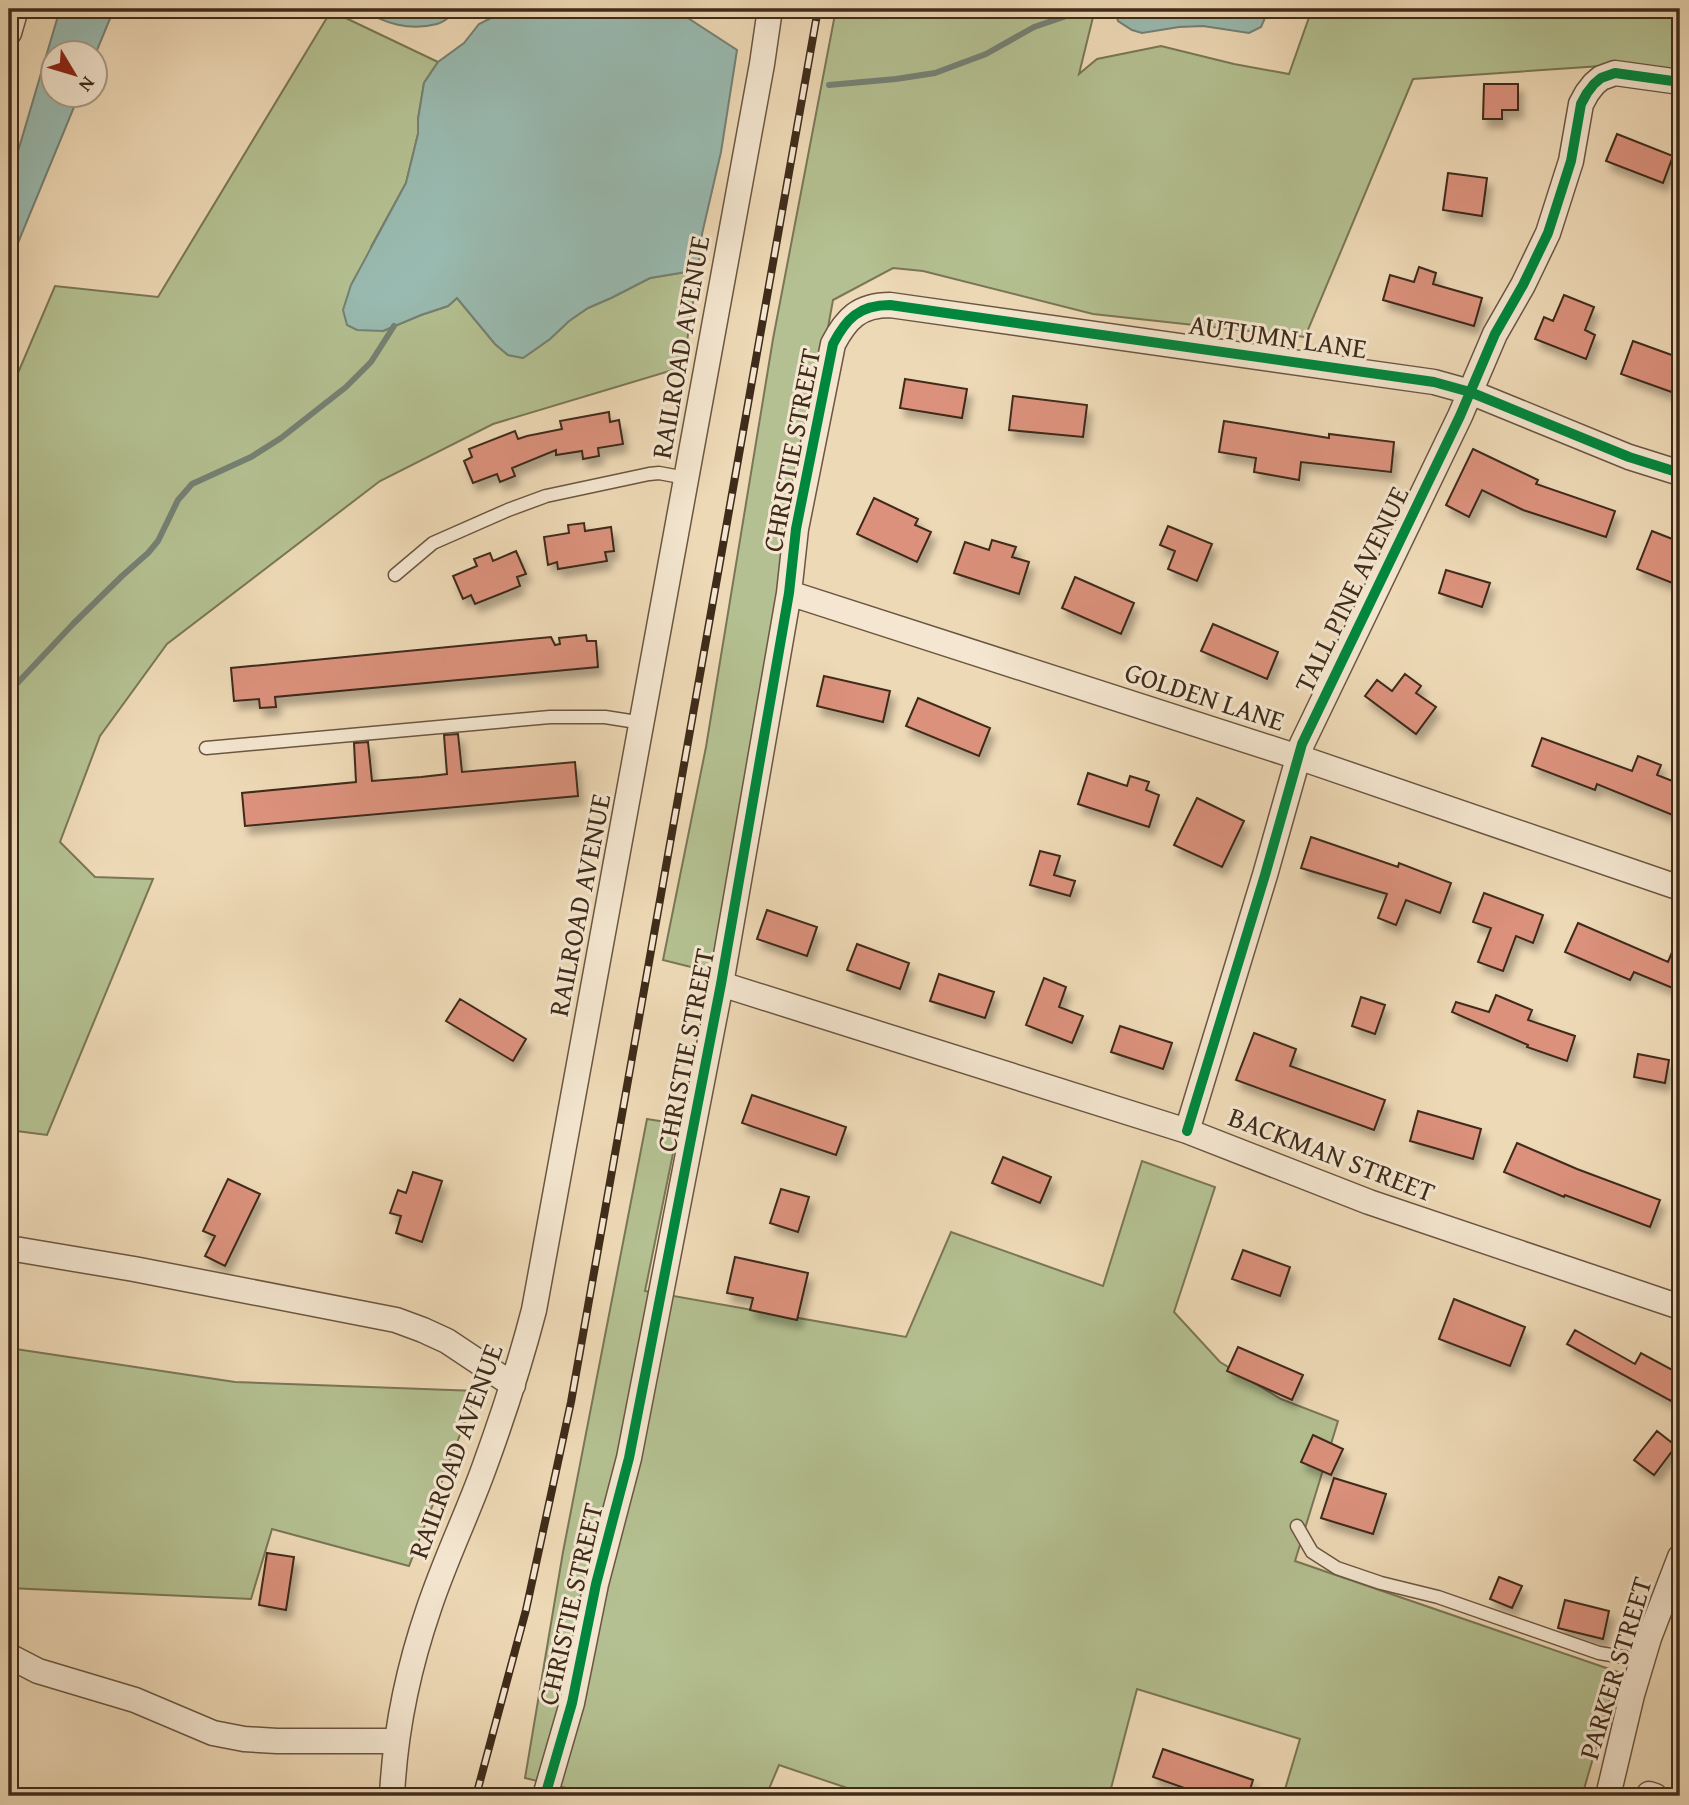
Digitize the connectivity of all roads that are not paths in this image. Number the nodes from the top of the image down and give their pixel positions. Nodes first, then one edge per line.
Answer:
1 (16, 9) edge
2 (770, 9) edge
3 (9, 33) edge
4 (1680, 82) edge
5 (856, 313) joint
6 (1470, 392) junction
7 (1680, 473) edge
8 (686, 478) junction
9 (394, 575) dead end
10 (789, 593) junction
11 (643, 723) junction
12 (206, 748) dead end
13 (1298, 757) junction
14 (1680, 888) edge
15 (721, 984) junction
16 (1187, 1131) junction
17 (9, 1248) edge
18 (1680, 1307) edge
19 (513, 1385) junction
20 (1297, 1526) dead end
21 (1680, 1557) edge
22 (9, 1656) edge
23 (1642, 1660) junction
24 (396, 1741) junction
25 (392, 1796) edge
26 (545, 1796) edge
27 (1608, 1796) edge

1 - 3 street
2 - 8 street, RAILROAD AVENUE
4 - 6 street, TALL PINE AVENUE
5 - 6 street, AUTUMN LANE
5 - 10 street, CHRISTIE STREET
6 - 7 street, AUTUMN LANE
6 - 13 street, TALL PINE AVENUE
8 - 9 lane
8 - 11 street, RAILROAD AVENUE
10 - 13 street, GOLDEN LANE
10 - 15 street, CHRISTIE STREET
11 - 12 lane
11 - 19 street, RAILROAD AVENUE
13 - 14 street, GOLDEN LANE
13 - 16 street, TALL PINE AVENUE
15 - 16 street, BACKMAN STREET
15 - 26 street, CHRISTIE STREET
16 - 18 street, BACKMAN STREET
17 - 19 street
19 - 24 street, RAILROAD AVENUE
20 - 23 lane
21 - 23 street, PARKER STREET
22 - 24 street
23 - 27 street, PARKER STREET
24 - 25 street, RAILROAD AVENUE

